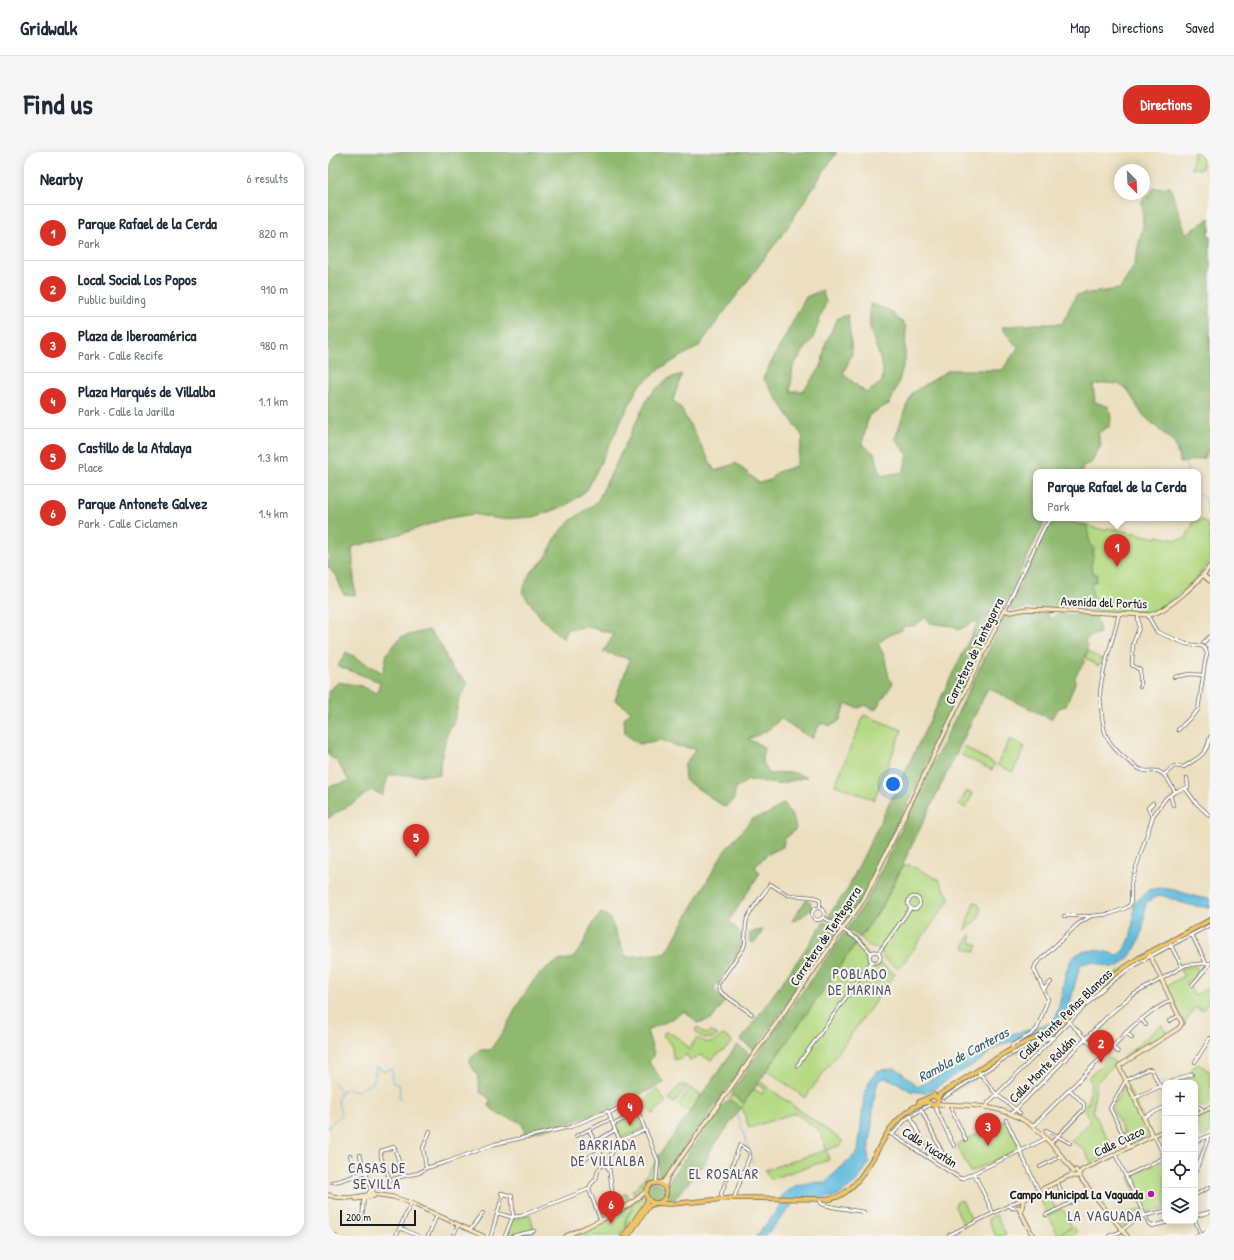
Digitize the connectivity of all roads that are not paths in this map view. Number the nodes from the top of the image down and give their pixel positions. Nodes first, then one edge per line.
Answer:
1 (1050, 521) edge
2 (1210, 566) edge
3 (1203, 575) junction
4 (1210, 581) edge
5 (1004, 610) junction
6 (1119, 614) junction
7 (1138, 615) junction
8 (1148, 616) junction
9 (1210, 636) edge
10 (1203, 643) dead end
11 (1203, 675) junction
12 (1174, 677) dead end
13 (1140, 687) dead end
14 (1178, 730) dead end
15 (1210, 737) edge
16 (1164, 775) junction
17 (1187, 778) dead end
18 (1185, 788) junction
19 (1175, 792) junction
20 (1170, 795) junction
21 (1153, 803) dead end
22 (1173, 805) dead end
23 (1153, 816) junction
24 (1210, 816) edge
25 (820, 908) junction
26 (910, 909) junction
27 (1064, 916) dead end
28 (1091, 916) junction
29 (824, 917) junction
30 (1210, 920) edge
31 (1210, 925) edge
32 (843, 929) junction
33 (1192, 935) junction
34 (1170, 944) junction
35 (878, 952) junction
36 (872, 953) junction
37 (1150, 955) junction
38 (872, 961) junction
39 (1208, 963) edge
40 (1182, 967) junction
41 (1161, 978) junction
42 (1051, 982) dead end
43 (1192, 985) dead end
44 (1044, 989) junction
45 (1171, 1000) junction
46 (752, 1014) dead end
47 (1178, 1016) junction
48 (1141, 1019) junction
49 (1067, 1021) junction
50 (1169, 1021) dead end
51 (1146, 1025) dead end
52 (1126, 1032) junction
53 (1055, 1036) junction
54 (1132, 1038) dead end
55 (1210, 1038) edge
56 (1086, 1039) junction
57 (1112, 1046) junction
58 (1012, 1049) junction
59 (1118, 1052) dead end
60 (1103, 1056) junction
61 (1195, 1062) dead end
62 (797, 1066) dead end
63 (979, 1073) junction
64 (1192, 1074) dead end
65 (1126, 1080) junction
66 (1176, 1080) edge
67 (961, 1081) junction
68 (1162, 1085) edge
69 (1159, 1086) junction
70 (1162, 1088) edge
71 (1069, 1089) junction
72 (996, 1094) junction
73 (932, 1097) junction
74 (943, 1098) dead end
75 (1135, 1098) junction
76 (934, 1102) junction
77 (952, 1105) junction
78 (1198, 1106) edge
79 (987, 1107) junction
80 (1162, 1108) edge
81 (1210, 1108) edge
82 (921, 1109) junction
83 (1015, 1110) junction
84 (1203, 1111) junction
85 (609, 1112) junction
86 (638, 1112) junction
87 (1020, 1113) dead end
88 (1012, 1114) junction
89 (1198, 1114) edge
90 (910, 1115) junction
91 (1144, 1117) junction
92 (611, 1119) junction
93 (1006, 1120) dead end
94 (614, 1124) junction
95 (1033, 1126) junction
96 (589, 1130) junction
97 (615, 1130) junction
98 (645, 1130) junction
99 (1046, 1130) dead end
100 (430, 1131) dead end
101 (1162, 1131) edge
102 (890, 1132) junction
103 (1154, 1135) junction
104 (576, 1136) dead end
105 (1057, 1136) junction
106 (1208, 1136) edge
107 (1046, 1137) junction
108 (620, 1140) junction
109 (966, 1140) dead end
110 (1198, 1141) edge
111 (595, 1142) junction
112 (1051, 1143) junction
113 (1070, 1143) dead end
114 (954, 1146) dead end
115 (1129, 1147) junction
116 (1020, 1151) junction
117 (600, 1152) junction
118 (942, 1152) dead end
119 (1162, 1152) edge
120 (1115, 1154) junction
121 (350, 1155) dead end
122 (360, 1155) dead end
123 (1061, 1155) junction
124 (930, 1158) dead end
125 (1162, 1158) edge
126 (585, 1159) dead end
127 (608, 1159) junction
128 (605, 1162) junction
129 (1198, 1165) edge
130 (1040, 1166) dead end
131 (426, 1168) junction
132 (732, 1168) junction
133 (374, 1169) dead end
134 (610, 1171) junction
135 (366, 1172) junction
136 (743, 1172) junction
137 (974, 1173) junction
138 (1074, 1173) junction
139 (356, 1175) junction
140 (404, 1176) junction
141 (668, 1176) junction
142 (1126, 1176) junction
143 (390, 1180) junction
144 (332, 1182) dead end
145 (1057, 1182) junction
146 (658, 1183) junction
147 (1210, 1187) edge
148 (372, 1188) junction
149 (589, 1189) junction
150 (665, 1189) junction
151 (647, 1190) junction
152 (1039, 1191) junction
153 (1061, 1191) dead end
154 (1090, 1193) junction
155 (1198, 1193) edge
156 (368, 1194) junction
157 (374, 1194) junction
158 (328, 1195) edge
159 (382, 1196) junction
160 (666, 1196) junction
161 (335, 1197) junction
162 (364, 1197) junction
163 (1026, 1197) junction
164 (734, 1198) junction
165 (818, 1198) junction
166 (356, 1199) junction
167 (648, 1199) junction
168 (723, 1199) junction
169 (405, 1201) junction
170 (634, 1201) junction
171 (1018, 1201) junction
172 (411, 1203) junction
173 (656, 1203) junction
174 (676, 1203) junction
175 (1021, 1205) junction
176 (1010, 1206) junction
177 (1020, 1211) junction
178 (864, 1212) dead end
179 (1162, 1212) edge
180 (1210, 1212) edge
181 (483, 1213) dead end
182 (497, 1213) junction
183 (615, 1213) junction
184 (993, 1213) junction
185 (437, 1215) junction
186 (1022, 1215) junction
187 (1046, 1215) dead end
188 (1198, 1215) edge
189 (1145, 1216) junction
190 (511, 1217) junction
191 (362, 1219) dead end
192 (600, 1220) junction
193 (1162, 1224) edge
194 (1196, 1224) edge
195 (458, 1225) junction
196 (400, 1228) junction
197 (470, 1231) junction
198 (534, 1231) dead end
199 (1121, 1231) junction
200 (1210, 1233) edge
201 (328, 1235) edge
202 (949, 1235) dead end
203 (335, 1236) edge
204 (396, 1236) edge
205 (418, 1236) edge
206 (428, 1236) edge
207 (453, 1236) edge
208 (483, 1236) edge
209 (491, 1236) edge
210 (505, 1236) edge
211 (512, 1236) edge
212 (566, 1236) edge
213 (624, 1236) edge
214 (628, 1236) edge
215 (1032, 1236) edge
216 (1109, 1236) edge
217 (1123, 1236) edge
218 (1127, 1236) edge
219 (1199, 1236) edge

1 - 5 street, Carretera de Tentegorra
2 - 3 main road, Avenida del Portús
3 - 4 main road
3 - 8 main road, Avenida del Portús
5 - 6 main road, Avenida del Portús
5 - 32 main road, Carretera de Tentegorra
6 - 7 main road, Avenida del Portús
6 - 16 street
7 - 8 main road, Avenida del Portús
7 - 13 street
8 - 11 street
9 - 10 street
11 - 12 street
11 - 14 street
15 - 16 street
16 - 19 street
17 - 18 street
18 - 19 street
18 - 24 street
19 - 20 street
20 - 22 street
20 - 23 street
21 - 23 street
23 - 28 street
25 - 29 street
25 - 29 street
25 - 46 street
26 - 26 street
26 - 35 street
27 - 28 street
28 - 44 street
29 - 32 street
30 - 34 main road, Calle Monte Peñas Blancas
31 - 33 street, Calle Monte Peñas Blancas
32 - 36 street
32 - 141 main road, Carretera de Tentegorra
33 - 34 street, Calle Monte Peñas Blancas
33 - 39 street
34 - 37 main road, Calle Monte Peñas Blancas
34 - 40 street
35 - 36 street
35 - 38 street
36 - 38 street
37 - 41 main road
37 - 49 main road, Calle Monte Peñas Blancas
38 - 62 street
39 - 40 street, Calle Monte Roldán
39 - 43 street
40 - 41 street, Calle Monte Roldán
41 - 45 main road
41 - 56 street, Calle Monte Roldán
42 - 44 street
44 - 58 street
45 - 47 main road
45 - 48 street
47 - 50 street
47 - 65 main road
48 - 51 street
48 - 52 street
49 - 53 street, Calle Monte Peñas Blancas
49 - 56 street
49 - 58 main road, Calle Monte Peñas Blancas
52 - 54 street
52 - 57 street
53 - 63 street
53 - 72 street, Calle Monte Peñas Blancas
55 - 61 street
56 - 60 street
56 - 83 street, Calle Monte Roldán
57 - 59 street
57 - 60 street
58 - 63 main road, Calle Monte Peñas Blancas
60 - 71 street
63 - 67 main road, Calle Monte Peñas Blancas
63 - 72 street
63 - 74 street
64 - 66 street
65 - 69 street
65 - 75 main road
65 - 115 street
67 - 73 main road
67 - 76 main road
68 - 69 street
69 - 70 street
69 - 75 street
71 - 95 street
71 - 105 street
72 - 79 street, Calle Monte Peñas Blancas
72 - 83 street
73 - 76 main road
73 - 76 main road
73 - 102 main road
75 - 91 main road
76 - 77 main road
76 - 82 street
76 - 102 main road
76 - 114 street
77 - 79 main road
77 - 109 street
78 - 84 street
79 - 88 main road
80 - 91 street
81 - 84 main road
82 - 90 street
82 - 118 street
83 - 87 street
83 - 88 street, Calle Monte Roldán
84 - 89 main road
85 - 86 street
85 - 92 street
85 - 131 street
86 - 94 street
86 - 98 street
88 - 95 main road
90 - 102 street
90 - 124 street
91 - 103 main road
92 - 94 street
92 - 96 street
93 - 116 street
94 - 97 street
95 - 107 main road
96 - 104 street
96 - 111 street
97 - 108 street
97 - 111 street
98 - 108 street
98 - 146 street
99 - 105 street
100 - 131 street
101 - 103 main road, Calle Cuzco
102 - 137 street, Calle Yucatán
102 - 165 main road
103 - 115 main road, Calle Cuzco
103 - 119 street
105 - 112 street
105 - 113 street
106 - 110 street
106 - 129 street
107 - 112 main road
107 - 116 street
108 - 117 street
108 - 127 street
111 - 117 street
112 - 123 main road
115 - 120 main road, Calle Cuzco
116 - 137 street
116 - 152 street
117 - 126 street
117 - 128 street
120 - 138 main road, Calle Cuzco
120 - 142 street
121 - 139 street
122 - 135 street
123 - 130 street
123 - 138 main road
125 - 142 street
127 - 128 street
127 - 134 street
128 - 134 street
128 - 149 street
131 - 140 street
132 - 136 street
132 - 136 street
132 - 168 street
133 - 135 street
134 - 183 street
135 - 139 street
135 - 148 street
136 - 164 street
137 - 184 street
138 - 145 main road
138 - 154 main road
138 - 199 main road
139 - 144 street
140 - 143 street
140 - 143 street
141 - 146 main road, Carretera de Tentegorra
141 - 150 main road, Carretera de Tentegorra
142 - 189 street
143 - 148 street
145 - 152 main road
145 - 153 street
146 - 150 main road
146 - 151 main road
147 - 155 street
148 - 156 street
148 - 157 main road
149 - 190 street
149 - 192 street
150 - 160 main road
151 - 167 main road
151 - 170 main road
152 - 163 main road
154 - 187 street
154 - 199 main road
156 - 157 main road
156 - 159 main road
156 - 161 main road
156 - 166 main road
157 - 169 main road
158 - 161 main road
159 - 162 main road
159 - 169 main road
160 - 173 main road
160 - 174 main road
161 - 166 main road
162 - 166 main road
162 - 191 street
163 - 171 main road
163 - 175 main road
164 - 165 main road
164 - 168 main road
165 - 178 street
167 - 170 main road
167 - 173 main road
167 - 213 main road
168 - 174 main road
169 - 172 main road
170 - 183 main road
171 - 175 main road
171 - 176 street
172 - 185 main road
172 - 196 street
173 - 174 main road
173 - 214 main road
175 - 176 street
175 - 177 main road
175 - 186 main road
176 - 177 street
176 - 184 street
177 - 186 main road
179 - 189 street
180 - 188 street
181 - 197 street
182 - 190 street
182 - 190 street
182 - 209 street
183 - 192 main road
184 - 202 street
185 - 195 main road
185 - 206 street
186 - 215 main road
189 - 193 street
189 - 199 street
190 - 210 street
192 - 212 main road
194 - 219 street
195 - 197 main road
195 - 207 street
196 - 204 street
196 - 205 street
197 - 208 main road
198 - 211 street
199 - 216 street
199 - 217 main road
199 - 218 main road
200 - 219 main road
201 - 203 main road

